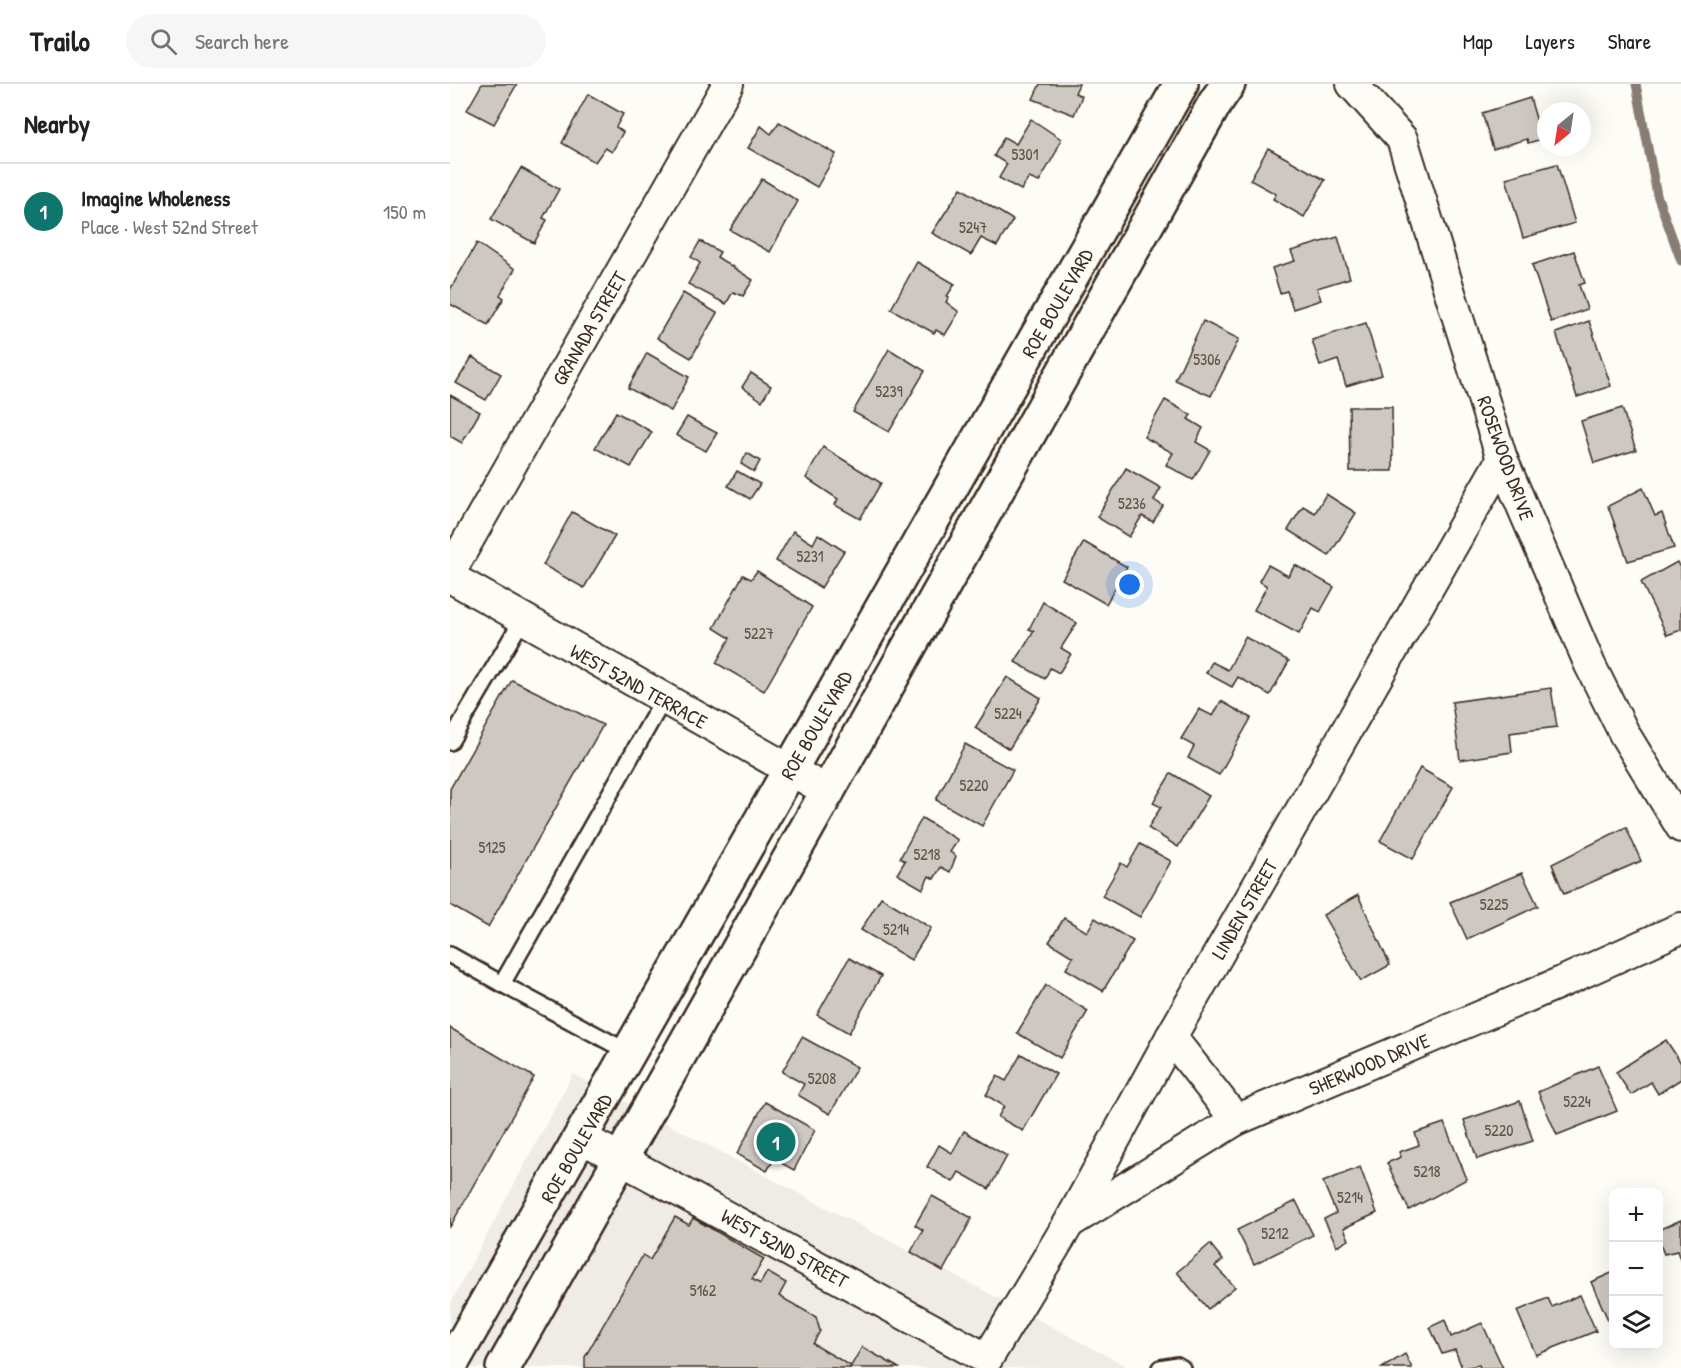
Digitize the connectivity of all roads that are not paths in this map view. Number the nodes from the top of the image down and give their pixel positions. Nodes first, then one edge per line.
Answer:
1 (728, 84) edge
2 (1181, 84) edge
3 (1228, 84) edge
4 (1352, 84) edge
5 (1502, 459) junction
6 (450, 572) edge
7 (450, 577) edge
8 (522, 620) junction
9 (663, 700) junction
10 (450, 742) edge
11 (790, 771) junction
12 (829, 792) junction
13 (1681, 827) edge
14 (1681, 928) edge
15 (450, 955) edge
16 (502, 984) junction
17 (1171, 1037) junction
18 (630, 1053) junction
19 (1236, 1120) junction
20 (582, 1138) junction
21 (622, 1160) junction
22 (1069, 1222) junction
23 (994, 1364) edge
24 (450, 1366) edge
25 (503, 1368) edge
26 (1160, 1368) edge
27 (1182, 1368) edge

1 - 6 street, GRANADA STREET
2 - 11 main road, ROE BOULEVARD
3 - 12 main road, ROE BOULEVARD
4 - 5 street, ROSEWOOD DRIVE
5 - 13 street, ROSEWOOD DRIVE
5 - 17 street, LINDEN STREET
7 - 8 street, WEST 52ND TERRACE
8 - 9 street, WEST 52ND TERRACE
8 - 10 lane
9 - 11 street, WEST 52ND TERRACE
9 - 16 lane
11 - 12 street, WEST 52ND TERRACE
11 - 18 main road, ROE BOULEVARD
12 - 21 main road, ROE BOULEVARD
14 - 19 street, SHERWOOD DRIVE
15 - 16 lane
16 - 18 lane
17 - 19 street
17 - 22 street, LINDEN STREET
18 - 20 main road, ROE BOULEVARD
19 - 22 street, SHERWOOD DRIVE
20 - 21 street, WEST 52ND STREET
20 - 24 main road, ROE BOULEVARD
21 - 23 street, WEST 52ND STREET
21 - 25 main road, ROE BOULEVARD
22 - 23 street, LINDEN STREET
26 - 27 lane

